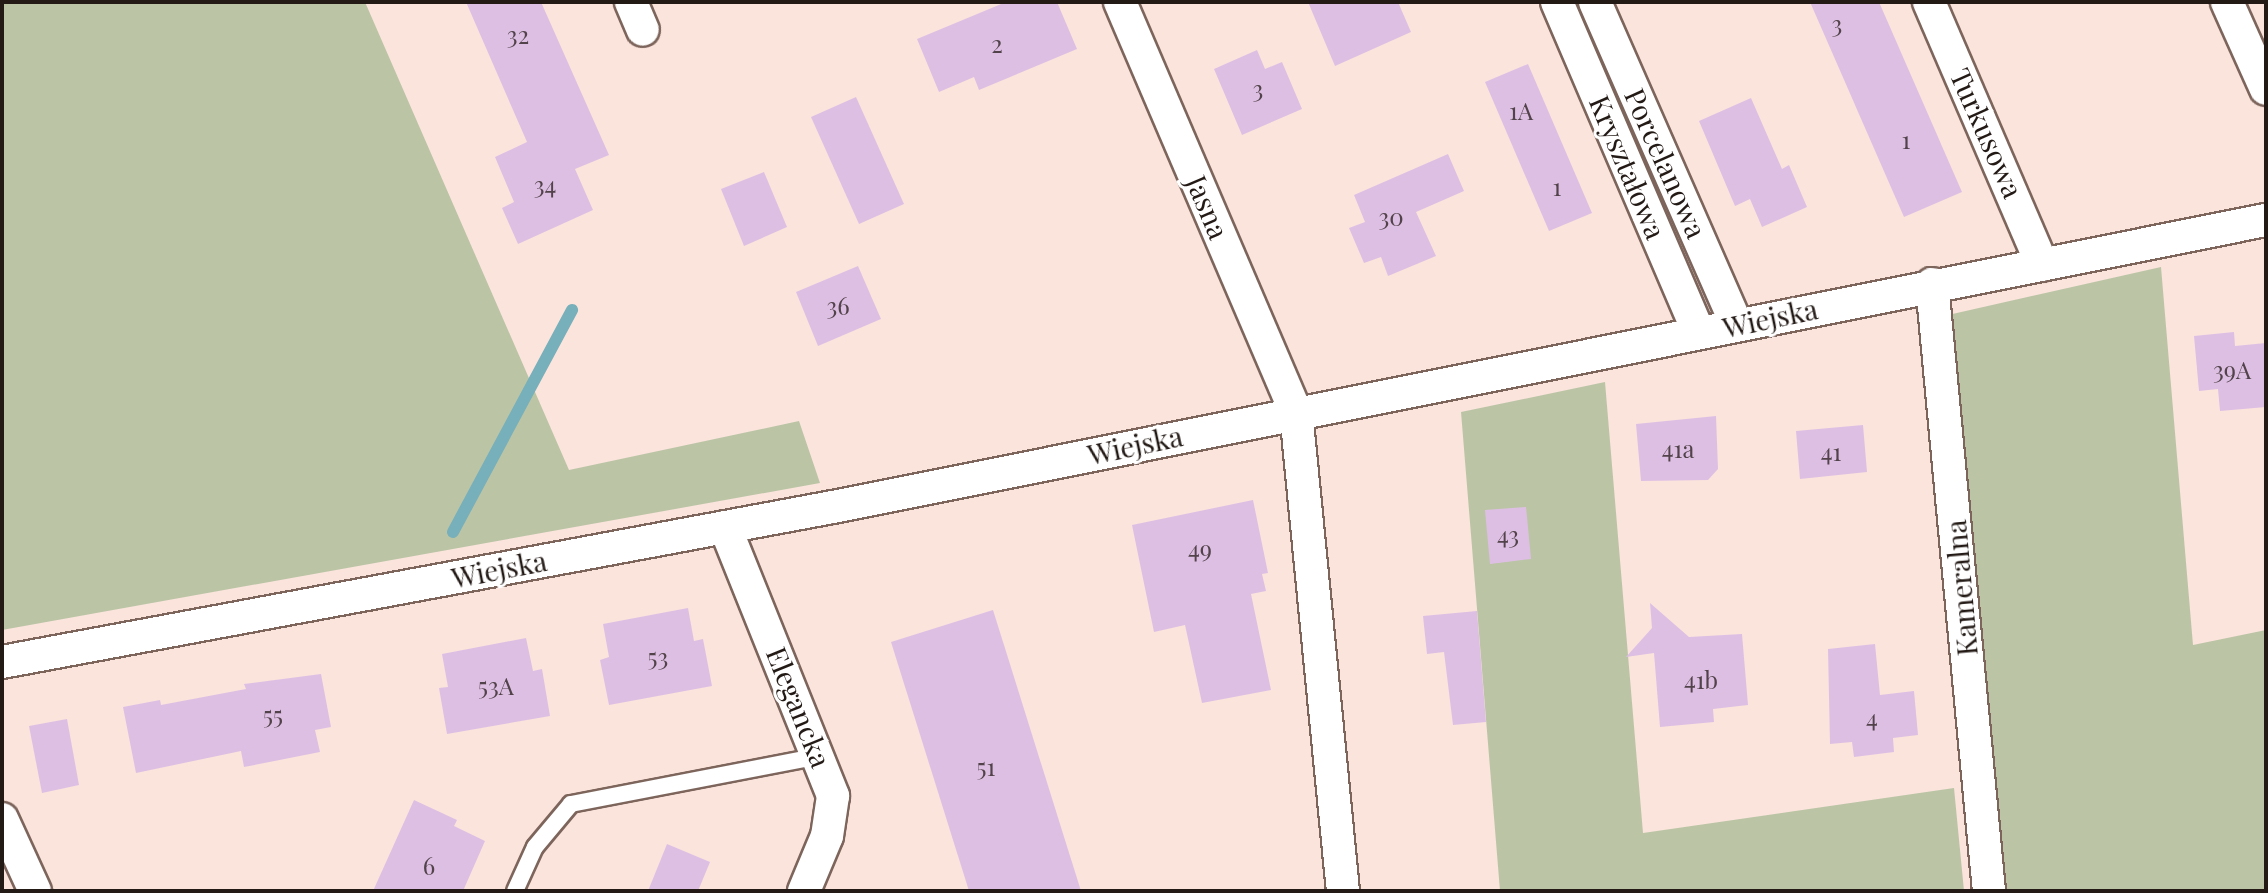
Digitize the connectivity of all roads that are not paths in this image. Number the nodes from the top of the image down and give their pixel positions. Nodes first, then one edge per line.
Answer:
1 (1120, 2) edge
2 (1557, 2) edge
3 (1595, 2) edge
4 (1929, 2) edge
5 (2227, 2) edge
6 (2266, 89) edge
7 (2266, 220) edge
8 (2042, 265) junction
9 (1932, 284) junction
10 (1737, 325) junction
11 (1699, 333) junction
12 (1296, 412) junction
13 (725, 527) junction
14 (2, 662) edge
15 (821, 755) junction
16 (2, 819) edge
17 (35, 891) edge
18 (515, 891) edge
19 (804, 891) edge
20 (1343, 891) edge
21 (1989, 891) edge

1 - 12 street, Jasna
2 - 11 street, Kryształowa
3 - 10 street, Porcelanowa
4 - 8 street, Turkusowa
5 - 6 street
7 - 8 street, Wiejska
8 - 9 street, Wiejska
9 - 10 street, Wiejska
9 - 21 street, Kameralna
10 - 11 street, Wiejska
11 - 12 street, Wiejska
12 - 13 street, Wiejska
12 - 20 street, Jasna
13 - 14 street, Wiejska
13 - 15 street, Elegancka
15 - 18 lane
15 - 19 street, Elegancka
16 - 17 street

